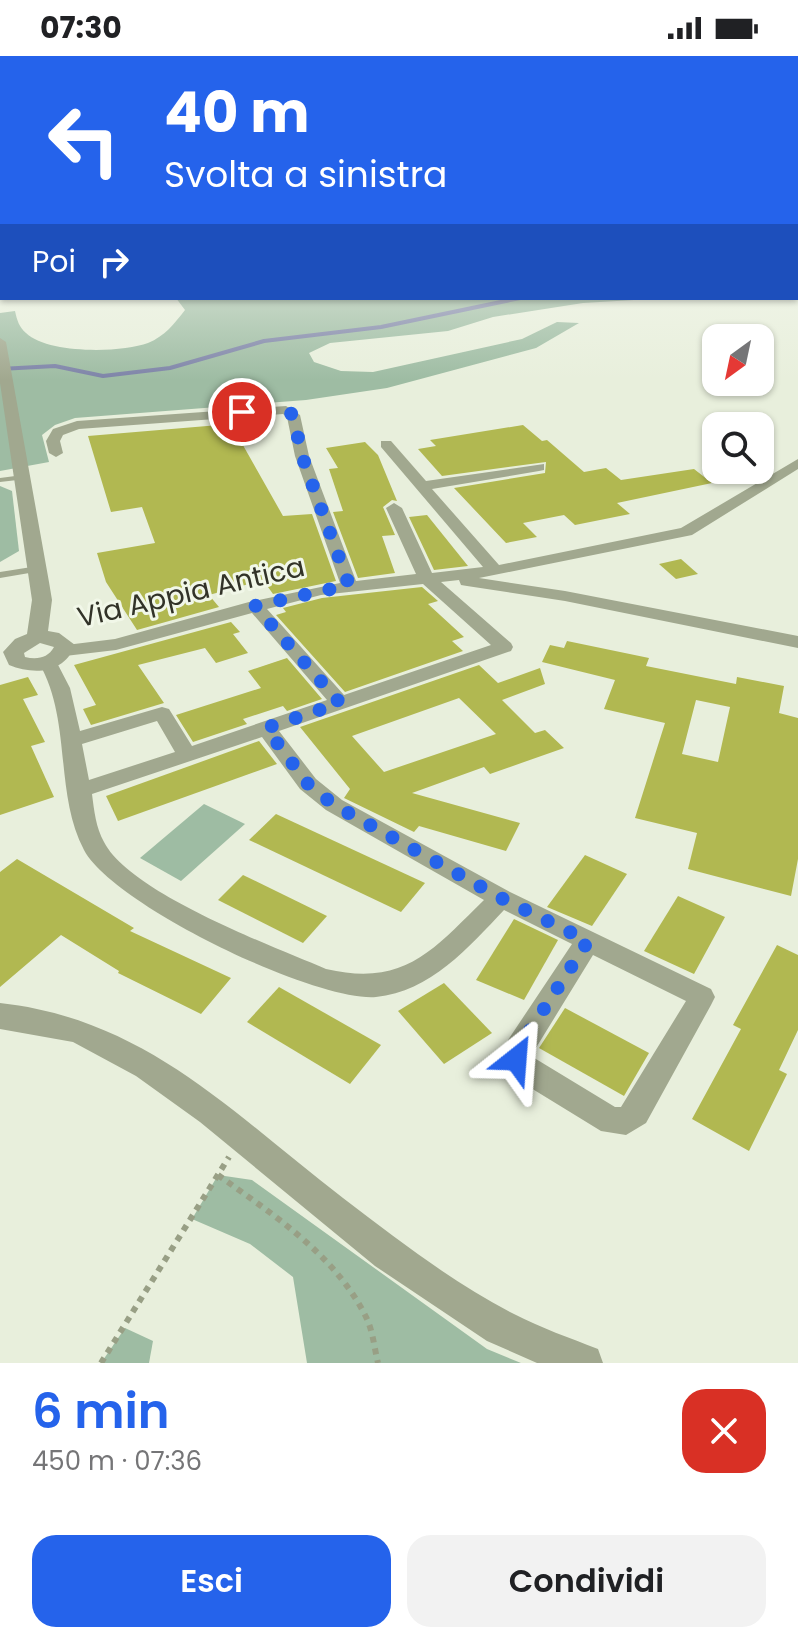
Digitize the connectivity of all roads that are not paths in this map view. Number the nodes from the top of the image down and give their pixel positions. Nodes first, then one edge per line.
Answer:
1 (0, 342) edge
2 (386, 444) dead end
3 (56, 453) dead end
4 (798, 463) edge
5 (539, 467) dead end
6 (23, 477) junction
7 (0, 480) edge
8 (423, 486) junction
9 (394, 508) dead end
10 (38, 569) junction
11 (495, 571) junction
12 (0, 575) edge
13 (435, 578) junction
14 (349, 585) junction
15 (255, 606) junction
16 (37, 637) junction
17 (798, 642) edge
18 (56, 656) junction
19 (8, 664) edge
20 (340, 703) junction
21 (266, 728) junction
22 (70, 741) junction
23 (187, 755) junction
24 (81, 790) junction
25 (501, 898) junction
26 (588, 941) junction
27 (0, 1016) edge
28 (584, 1363) edge

1 - 6 street
2 - 8 street
3 - 14 street
4 - 11 street
5 - 8 street
6 - 7 lane
6 - 10 street
8 - 11 street
9 - 13 street
10 - 12 lane
10 - 16 street
11 - 13 street
13 - 14 street, Via Appia Antica
13 - 17 street, Via Appia Antica
13 - 20 street
14 - 15 street, Via Appia Antica
15 - 18 street, Via Appia Antica
15 - 20 street
16 - 18 street
16 - 19 street
18 - 19 street
18 - 22 street
20 - 21 street
21 - 23 street
21 - 25 street
22 - 23 street
22 - 24 street
23 - 24 street
24 - 25 street
25 - 26 street
26 - 26 street
27 - 28 street

